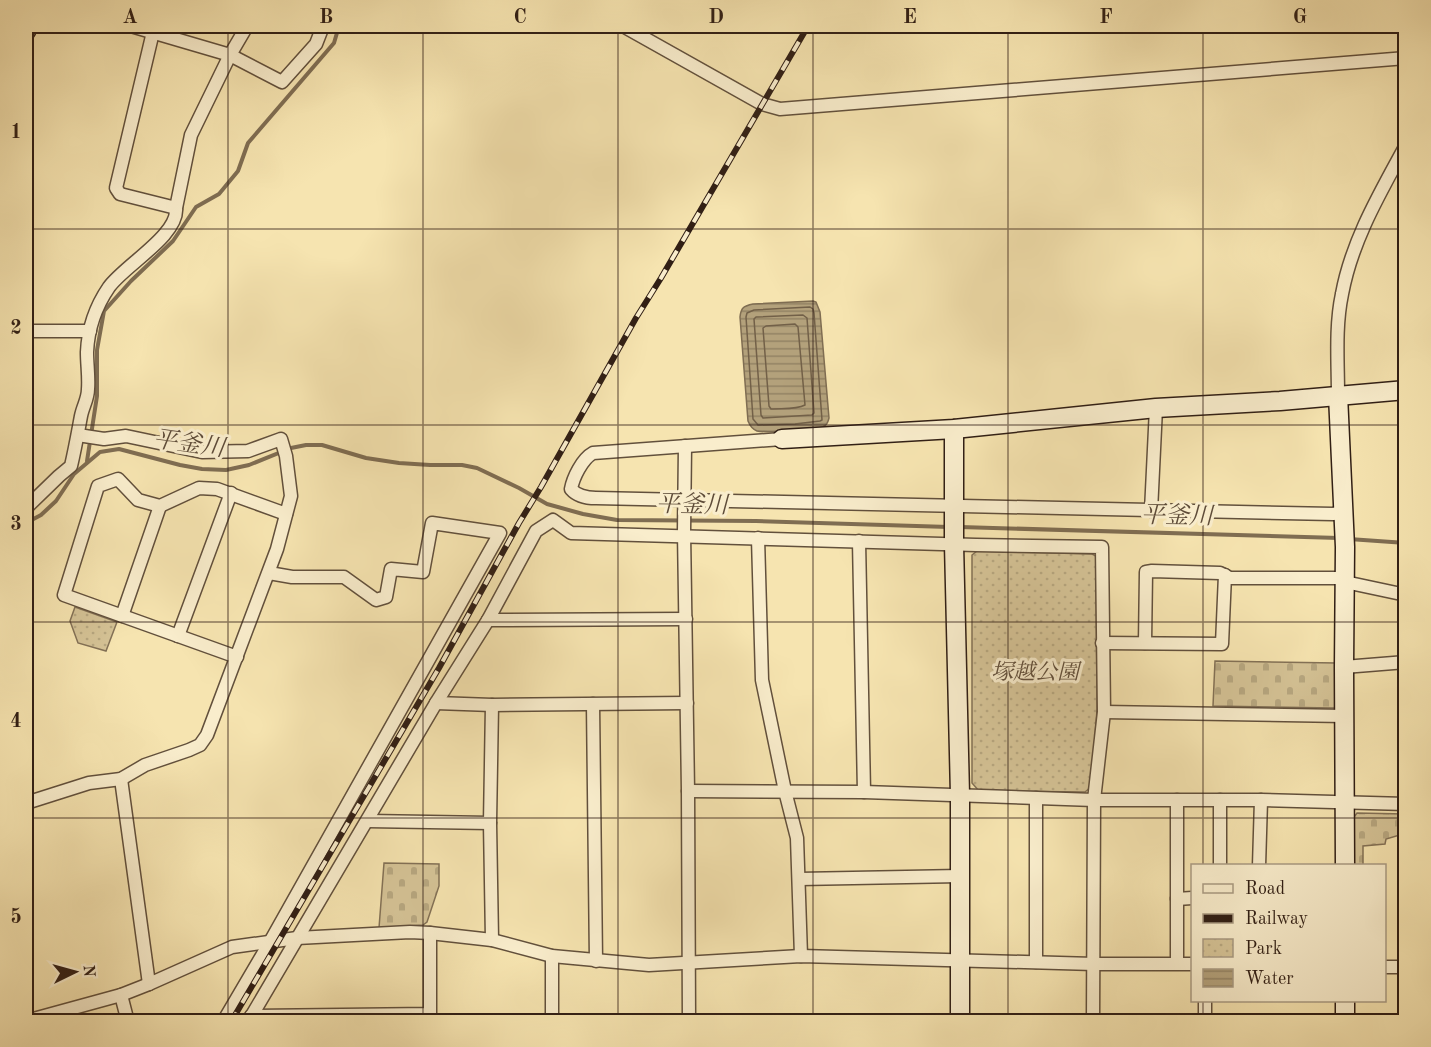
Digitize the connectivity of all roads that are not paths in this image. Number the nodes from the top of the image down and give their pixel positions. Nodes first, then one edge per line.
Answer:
1 (28, 26) edge
2 (131, 26) edge
3 (247, 26) edge
4 (323, 26) edge
5 (623, 26) edge
6 (26, 31) edge
7 (153, 32) junction
8 (230, 56) junction
9 (1406, 58) edge
10 (1406, 146) edge
11 (176, 208) junction
12 (26, 331) edge
13 (90, 331) junction
14 (1406, 390) edge
15 (1338, 395) junction
16 (1156, 408) junction
17 (954, 429) junction
18 (78, 435) junction
19 (782, 440) joint
20 (685, 446) junction
21 (231, 494) junction
22 (684, 501) junction
23 (159, 506) junction
24 (26, 508) edge
25 (954, 510) junction
26 (1151, 511) junction
27 (286, 514) junction
28 (1344, 519) junction
29 (684, 534) junction
30 (758, 538) junction
31 (859, 541) junction
32 (954, 541) junction
33 (268, 573) junction
34 (1225, 576) junction
35 (1345, 580) junction
36 (1406, 596) edge
37 (122, 616) junction
38 (686, 619) junction
39 (488, 620) junction
40 (178, 636) junction
41 (1102, 643) junction
42 (1144, 643) junction
43 (237, 657) junction
44 (1406, 662) edge
45 (1344, 667) junction
46 (436, 703) junction
47 (687, 703) junction
48 (593, 704) junction
49 (492, 705) junction
50 (1104, 712) junction
51 (1344, 716) junction
52 (121, 779) junction
53 (688, 791) junction
54 (785, 791) junction
55 (864, 792) junction
56 (960, 795) junction
57 (1036, 798) junction
58 (1094, 800) junction
59 (1177, 800) junction
60 (1220, 800) junction
61 (1261, 801) junction
62 (26, 803) edge
63 (1345, 803) junction
64 (1406, 804) edge
65 (368, 821) junction
66 (489, 823) junction
67 (1220, 864) edge
68 (1259, 864) edge
69 (1345, 864) edge
70 (960, 876) junction
71 (799, 879) junction
72 (1191, 898) edge
73 (1177, 899) junction
74 (430, 933) junction
75 (297, 938) junction
76 (492, 940) junction
77 (270, 942) junction
78 (552, 956) junction
79 (801, 956) junction
80 (960, 960) junction
81 (596, 961) junction
82 (1036, 962) junction
83 (690, 963) junction
84 (1177, 963) junction
85 (1094, 964) junction
86 (1191, 964) edge
87 (1386, 967) edge
88 (1406, 967) edge
89 (149, 984) junction
90 (120, 995) junction
91 (1205, 1002) edge
92 (1345, 1002) edge
93 (250, 1019) edge
94 (26, 1021) edge
95 (128, 1022) edge
96 (223, 1022) edge
97 (552, 1022) edge
98 (689, 1022) edge
99 (960, 1022) edge
100 (1093, 1022) edge
101 (1205, 1022) edge
102 (1345, 1022) edge

1 - 6 street
2 - 7 street
3 - 8 street
4 - 8 street
5 - 9 street
7 - 8 street
7 - 11 street
8 - 11 street
10 - 15 street
11 - 13 street
12 - 13 street
13 - 18 street
14 - 15 street
15 - 16 street
15 - 28 street
16 - 17 street
16 - 26 street
17 - 19 street
17 - 25 street
18 - 24 street
18 - 27 street
19 - 20 street
20 - 22 street
20 - 22 street
21 - 23 street
21 - 27 street
21 - 40 street
22 - 25 street
22 - 29 street
23 - 37 street
23 - 37 street
25 - 26 street
25 - 32 street
26 - 28 street
27 - 33 street
28 - 35 street
29 - 30 street
29 - 38 street
29 - 39 street
30 - 31 street
30 - 54 street
31 - 32 street
31 - 55 street
32 - 41 street
32 - 56 street
33 - 43 street
33 - 77 street
34 - 35 street
34 - 42 street
34 - 42 street
35 - 36 street
35 - 45 street
37 - 40 street
38 - 39 street
38 - 47 street
39 - 46 street
40 - 43 street
41 - 42 street
41 - 50 street
43 - 52 street
44 - 45 street
45 - 51 street
46 - 49 street
46 - 65 street
47 - 48 street
47 - 53 street
48 - 49 street
48 - 81 street
49 - 66 street
50 - 51 street
50 - 58 street
51 - 63 street
52 - 62 street
52 - 89 street
53 - 54 street
53 - 83 street
54 - 55 street
54 - 71 street
55 - 56 street
56 - 57 street
56 - 70 street
57 - 58 street
57 - 82 street
58 - 59 street
58 - 85 street
59 - 60 street
59 - 73 street
60 - 61 street
60 - 67 street
61 - 63 street
61 - 68 street
63 - 64 street
63 - 69 street
65 - 66 street
65 - 75 street
66 - 76 street
70 - 71 street
70 - 80 street
71 - 79 street
72 - 73 street
73 - 84 street
74 - 75 street
74 - 76 street
74 - 93 street
75 - 77 street
75 - 93 street
76 - 78 street
77 - 89 street
77 - 96 street
78 - 81 street
78 - 97 street
79 - 80 street
79 - 83 street
80 - 82 street
80 - 99 street
81 - 83 street
82 - 85 street
83 - 98 street
84 - 85 street
84 - 86 street
85 - 100 street
87 - 88 street
89 - 90 street
90 - 94 street
90 - 95 street
91 - 101 street
92 - 102 street

